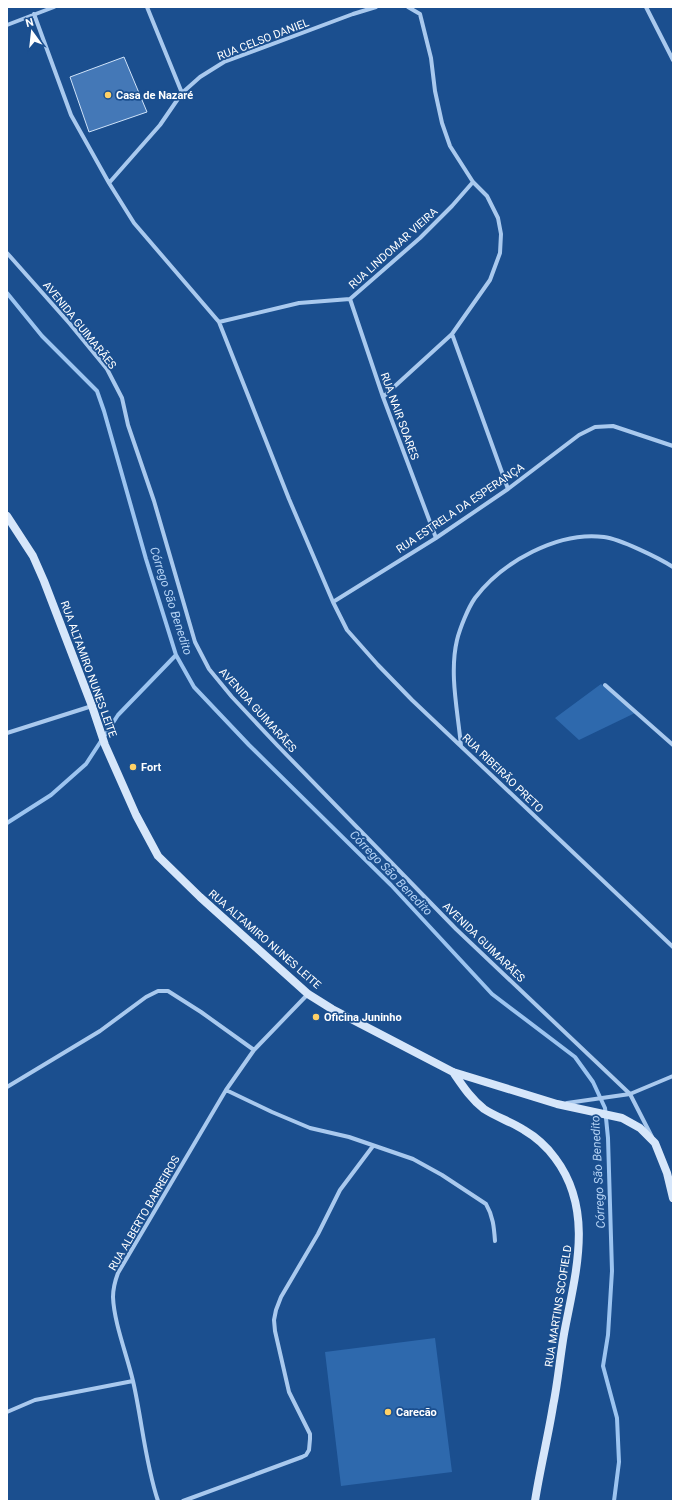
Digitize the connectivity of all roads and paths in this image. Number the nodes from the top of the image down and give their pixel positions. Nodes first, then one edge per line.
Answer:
1 (54, 7) edge
2 (147, 7) edge
3 (376, 7) edge
4 (408, 7) edge
5 (646, 7) edge
6 (34, 14) junction
7 (7, 25) edge
8 (673, 60) edge
9 (182, 93) junction
10 (473, 182) junction
11 (109, 183) junction
12 (7, 253) edge
13 (350, 299) junction
14 (219, 322) junction
15 (452, 334) junction
16 (383, 397) junction
17 (673, 446) edge
18 (508, 489) junction
19 (7, 516) edge
20 (436, 538) junction
21 (673, 567) edge
22 (333, 602) junction
23 (604, 685) dead end
24 (92, 706) junction
25 (7, 733) edge
26 (673, 745) edge
27 (461, 746) junction
28 (673, 947) edge
29 (308, 994) junction
30 (254, 1050) junction
31 (453, 1072) junction
32 (673, 1076) edge
33 (7, 1087) edge
34 (226, 1090) junction
35 (630, 1094) junction
36 (557, 1104) junction
37 (655, 1143) junction
38 (372, 1146) junction
39 (673, 1198) edge
40 (495, 1241) dead end
41 (133, 1381) junction
42 (7, 1412) edge
43 (158, 1501) edge
44 (183, 1501) edge
45 (535, 1501) edge

1 - 6 street
2 - 9 street
3 - 9 street, RUA CELSO DANIEL
4 - 10 street
5 - 8 street
6 - 7 street
6 - 11 street, RUA RIBEIRÃO PRETO
9 - 11 street, RUA CELSO DANIEL
10 - 13 street, RUA LINDOMAR VIEIRA
10 - 15 street
11 - 14 street, RUA RIBEIRÃO PRETO
12 - 35 street, AVENIDA GUIMARÃES
13 - 14 street, RUA LINDOMAR VIEIRA
13 - 16 street, RUA NAIR SOARES
14 - 22 street, RUA RIBEIRÃO PRETO
15 - 16 street
15 - 18 street
16 - 20 street, RUA NAIR SOARES
17 - 18 street, RUA ESTRELA DA ESPERANÇA
18 - 20 street, RUA ESTRELA DA ESPERANÇA
19 - 24 main road, RUA ALTAMIRO NUNES LEITE
20 - 22 street, RUA ESTRELA DA ESPERANÇA
21 - 27 street
22 - 27 street, RUA RIBEIRÃO PRETO
23 - 26 street
24 - 25 street
24 - 29 main road, RUA ALTAMIRO NUNES LEITE
27 - 28 street, RUA RIBEIRÃO PRETO
29 - 30 street, RUA ALBERTO BARREIROS
29 - 31 main road, RUA ALTAMIRO NUNES LEITE
30 - 33 street
30 - 34 street, RUA ALBERTO BARREIROS
31 - 36 main road, RUA ALTAMIRO NUNES LEITE
31 - 45 main road, RUA MARTINS SCOFIELD
32 - 35 street
34 - 38 street
34 - 41 street, RUA ALBERTO BARREIROS
35 - 36 street
35 - 37 street, AVENIDA GUIMARÃES
36 - 37 main road, RUA ALTAMIRO NUNES LEITE
37 - 39 main road, RUA ALTAMIRO NUNES LEITE
38 - 40 street
38 - 44 street
41 - 42 street
41 - 43 street, RUA ALBERTO BARREIROS

